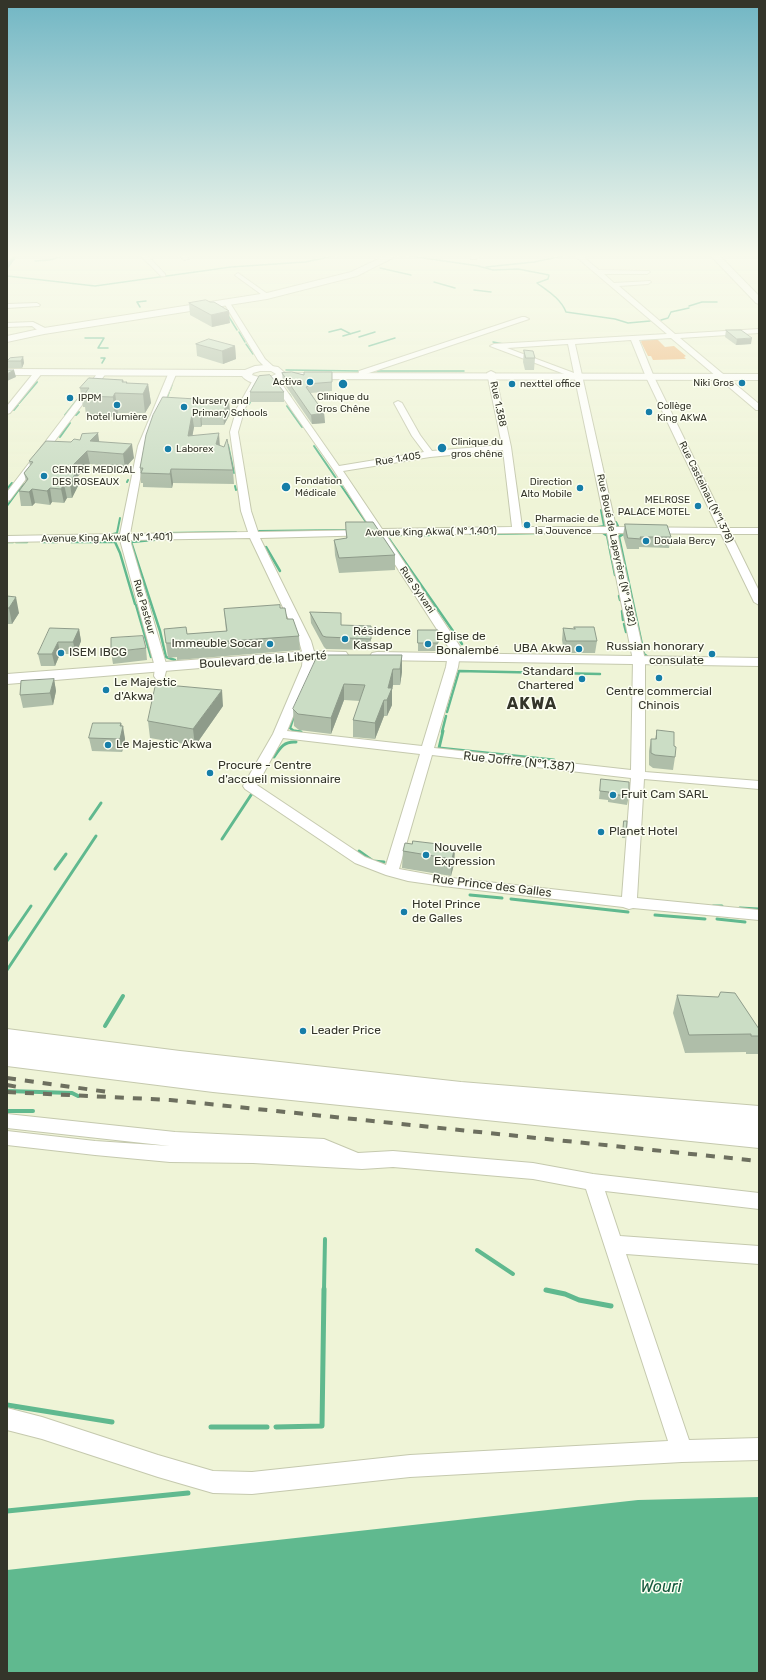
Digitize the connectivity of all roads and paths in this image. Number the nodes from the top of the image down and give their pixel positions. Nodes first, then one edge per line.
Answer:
1 (33, 333) edge
2 (246, 333) edge
3 (483, 333) edge
4 (671, 333) edge
5 (718, 333) edge
6 (674, 336) junction
7 (470, 338) junction
8 (634, 338) junction
9 (7, 339) edge
10 (571, 342) junction
11 (488, 344) junction
12 (262, 360) junction
13 (7, 372) edge
14 (250, 372) junction
15 (38, 374) junction
16 (102, 374) junction
17 (172, 374) junction
18 (277, 374) junction
19 (759, 374) edge
20 (362, 375) junction
21 (491, 375) junction
22 (574, 375) junction
23 (649, 375) junction
24 (7, 376) edge
25 (720, 376) junction
26 (759, 377) edge
27 (257, 380) junction
28 (398, 403) dead end
29 (759, 408) edge
30 (7, 411) edge
31 (507, 447) junction
32 (430, 454) junction
33 (337, 469) junction
34 (7, 498) edge
35 (517, 530) junction
36 (612, 530) junction
37 (725, 531) junction
38 (759, 531) edge
39 (378, 532) junction
40 (254, 535) junction
41 (124, 538) junction
42 (7, 539) edge
43 (759, 602) edge
44 (309, 661) junction
45 (453, 662) junction
46 (759, 662) edge
47 (639, 665) junction
48 (161, 671) junction
49 (759, 672) edge
50 (7, 679) edge
51 (7, 688) edge
52 (279, 734) junction
53 (427, 752) junction
54 (638, 775) junction
55 (759, 785) edge
56 (390, 872) junction
57 (629, 904) junction
58 (759, 915) edge
59 (7, 1039) edge
60 (7, 1056) edge
61 (759, 1117) edge
62 (7, 1121) edge
63 (759, 1137) edge
64 (7, 1138) edge
65 (254, 1149) junction
66 (593, 1182) junction
67 (759, 1202) edge
68 (613, 1244) junction
69 (759, 1255) edge
70 (7, 1419) edge
71 (759, 1450) edge
72 (682, 1452) junction

1 - 9 main road
2 - 12 street
3 - 7 street
4 - 6 street
5 - 6 street
6 - 8 street
6 - 25 street
7 - 11 street
7 - 20 street
8 - 10 street
8 - 23 street, Rue Castelnau (N°1.378)
10 - 11 street
10 - 22 street, Rue Boué de Lapeyrère (N° 1.382)
11 - 22 street
12 - 14 street
12 - 18 street, Rue Sylvani
13 - 15 main road
14 - 17 main road
14 - 18 main road
14 - 27 main road
15 - 16 main road
15 - 24 main road
15 - 30 street
16 - 17 main road
16 - 34 street
17 - 41 street
18 - 20 main road
18 - 27 main road
18 - 33 street, Rue Sylvani
19 - 25 main road
20 - 21 main road
21 - 22 main road
21 - 31 street, Rue 1.388
22 - 23 main road
22 - 36 street, Rue Boué de Lapeyrère (N° 1.382)
23 - 25 main road
23 - 37 street, Rue Castelnau (N°1.378)
25 - 26 main road
25 - 29 street
27 - 40 street
28 - 32 street
31 - 32 street, Rue 1.405
31 - 35 street, Rue 1.388
32 - 33 street, Rue 1.405
33 - 39 street, Rue Sylvani
35 - 36 street, Avenue King Akwa( N° 1.401)
35 - 39 street, Avenue King Akwa( N° 1.401)
36 - 37 street, Avenue King Akwa( N° 1.401)
36 - 47 street, Rue Boué de Lapeyrère (N° 1.382)
37 - 38 street, Avenue King Akwa( N° 1.401)
37 - 43 street, Rue Castelnau (N°1.378)
39 - 40 street, Avenue King Akwa( N° 1.401)
39 - 45 street, Rue Sylvani
40 - 41 street, Avenue King Akwa( N° 1.401)
40 - 44 street
41 - 42 street, Avenue King Akwa( N° 1.401)
41 - 48 street, Rue Pasteur
44 - 45 main road, Boulevard de la Liberté
44 - 48 main road, Boulevard de la Liberté
44 - 52 street
45 - 47 main road, Boulevard de la Liberté
45 - 53 street
46 - 47 main road, Boulevard de la Liberté
47 - 49 main road, Boulevard de la Liberté
47 - 54 street, Rue Boué de Lapeyrère (N° 1.382)
48 - 50 main road, Boulevard de la Liberté
48 - 51 main road, Boulevard de la Liberté
52 - 53 street, Rue Joffre (N°1.387)
52 - 56 street, Rue Prince des Galles
53 - 54 street, Rue Joffre (N°1.387)
53 - 56 street
54 - 55 street, Rue Joffre (N°1.387)
54 - 57 street, Rue Boué de Lapeyrère (N° 1.382)
56 - 57 street, Rue Prince des Galles
57 - 58 street, Rue Prince des Galles
59 - 61 highway
60 - 63 highway
62 - 65 street
64 - 65 street
65 - 66 street
66 - 67 street
66 - 68 street
68 - 69 street
68 - 72 street
70 - 72 street
71 - 72 street

